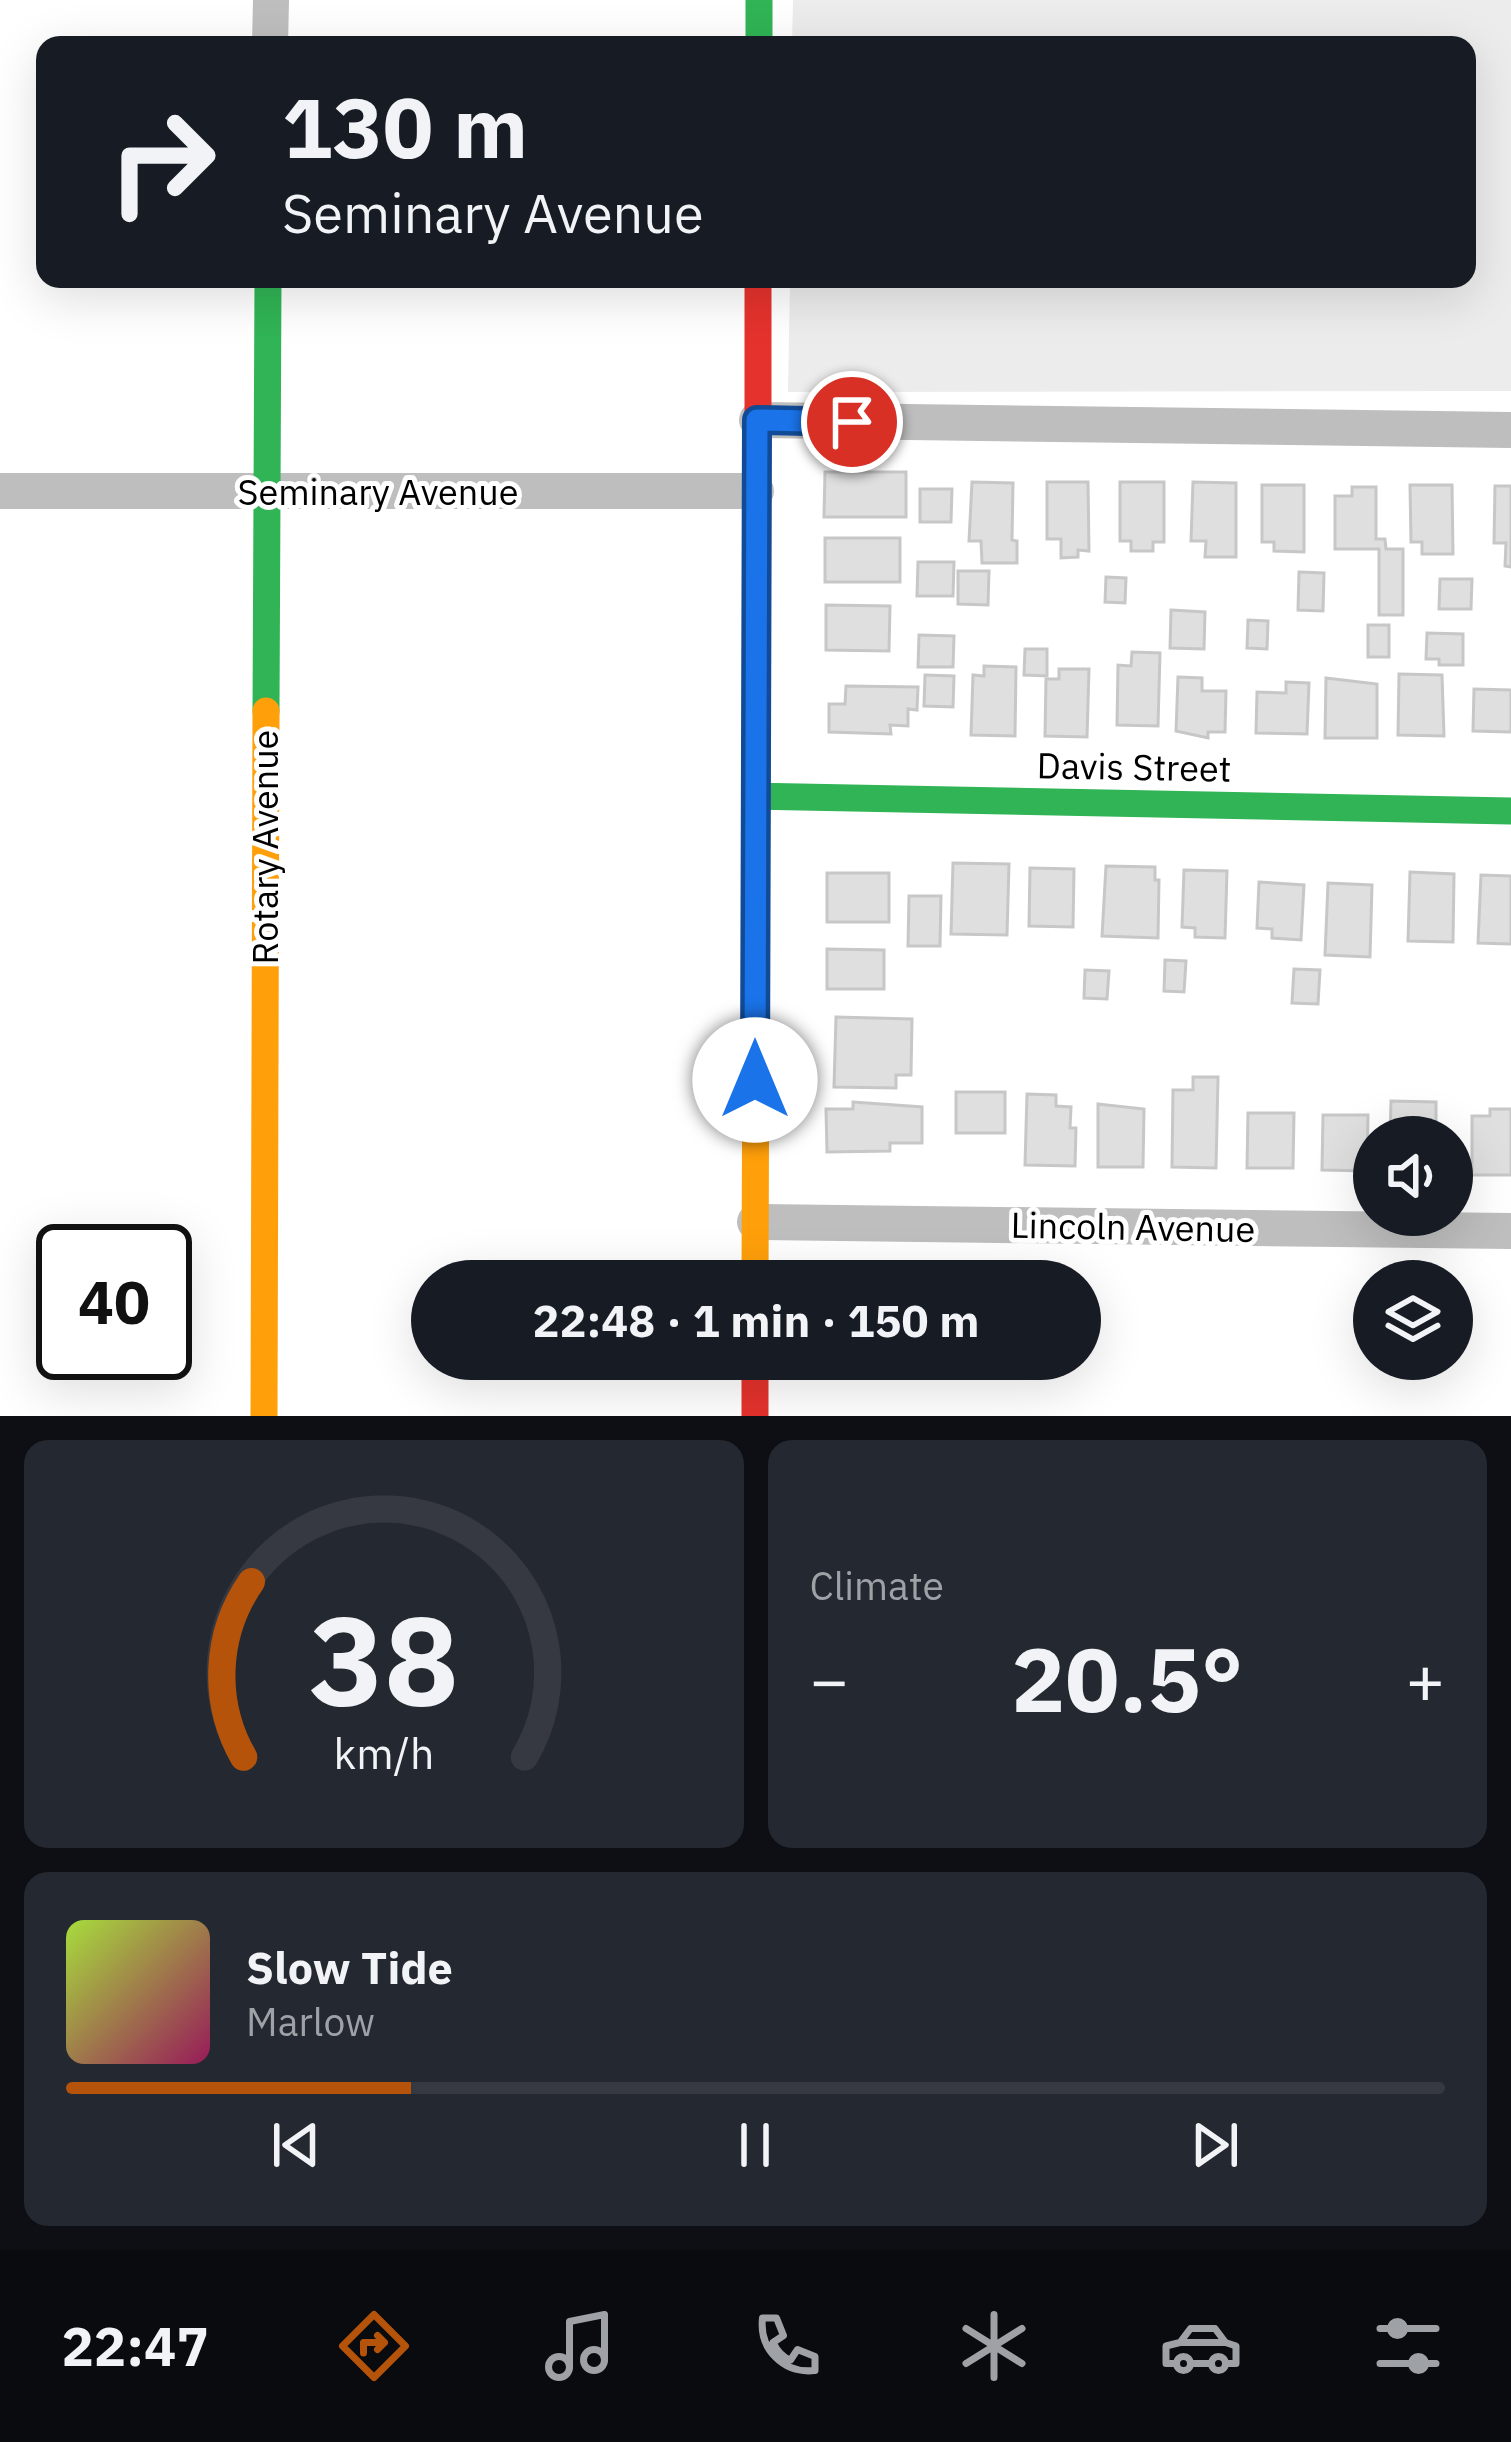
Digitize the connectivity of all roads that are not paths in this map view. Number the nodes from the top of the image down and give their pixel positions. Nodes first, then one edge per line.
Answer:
1 (271, 0) edge
2 (759, 0) edge
3 (270, 36) edge
4 (759, 36) edge
5 (268, 288) edge
6 (758, 288) edge
7 (757, 420) junction
8 (1511, 430) edge
9 (756, 490) junction
10 (0, 491) edge
11 (266, 493) junction
12 (755, 796) junction
13 (1511, 811) edge
14 (754, 1222) junction
15 (1511, 1232) edge
16 (754, 1260) edge
17 (755, 1380) edge
18 (264, 1416) edge
19 (755, 1416) edge

1 - 3 street
2 - 4 street
5 - 11 street, Rotary Avenue
6 - 7 street
7 - 8 street
7 - 9 street
9 - 11 street, Seminary Avenue
9 - 12 street
10 - 11 street, Seminary Avenue
11 - 18 street, Rotary Avenue
12 - 13 street, Davis Street
12 - 14 street
14 - 15 street, Lincoln Avenue
14 - 16 street
17 - 19 street

